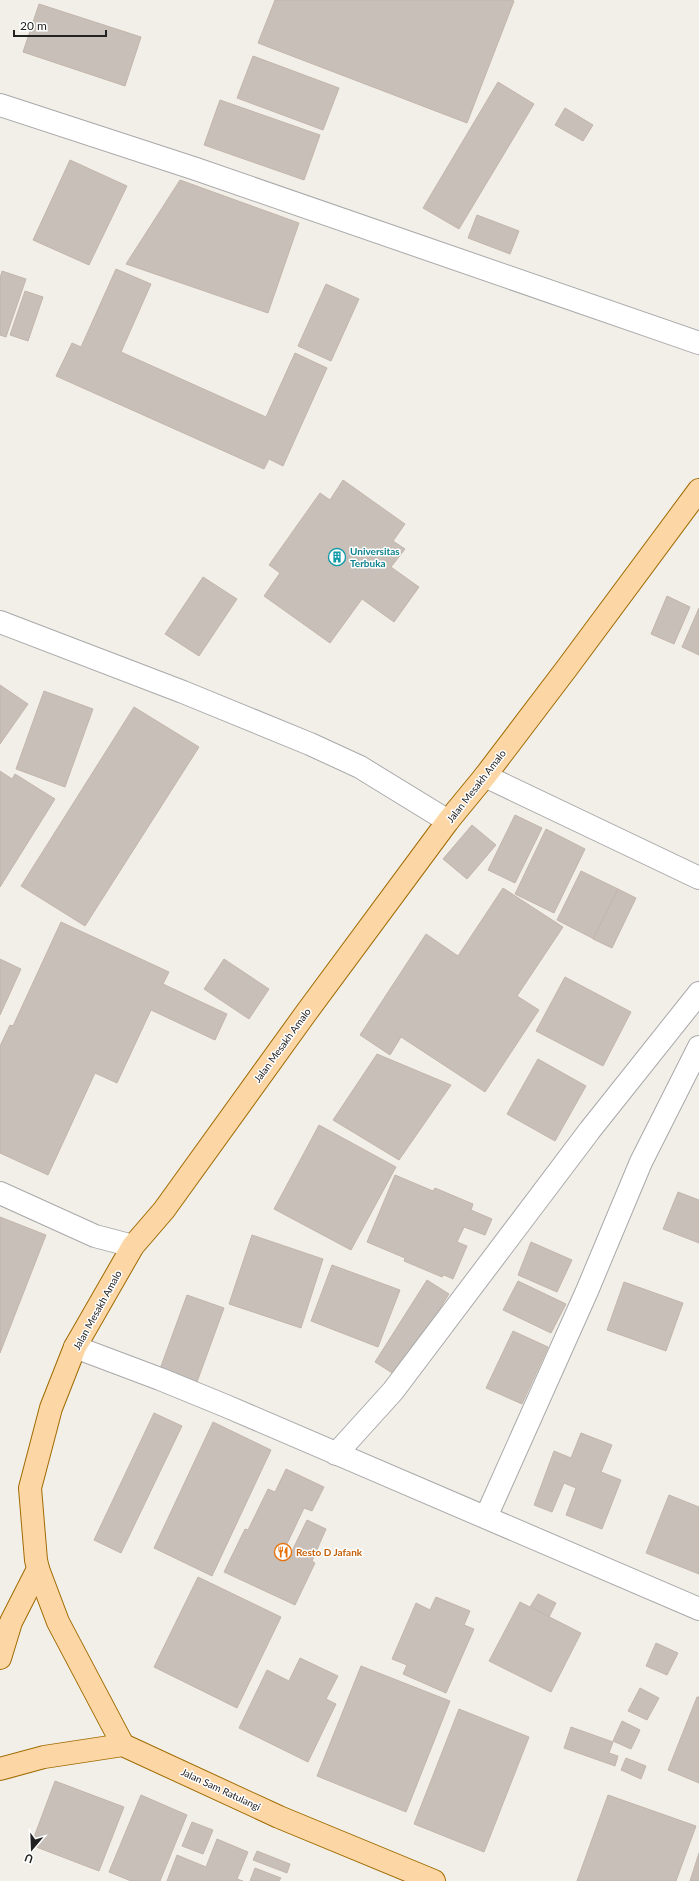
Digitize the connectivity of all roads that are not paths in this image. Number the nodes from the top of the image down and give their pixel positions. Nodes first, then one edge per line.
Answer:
1 (0, 105) edge
2 (699, 344) edge
3 (698, 493) edge
4 (0, 622) edge
5 (485, 776) junction
6 (448, 821) junction
7 (699, 878) edge
8 (699, 993) edge
9 (699, 1047) edge
10 (0, 1193) edge
11 (132, 1246) junction
12 (75, 1347) junction
13 (336, 1454) junction
14 (486, 1517) junction
15 (38, 1568) junction
16 (699, 1609) edge
17 (5, 1626) edge
18 (0, 1658) edge
19 (123, 1745) junction
20 (0, 1769) edge
21 (434, 1881) edge

1 - 2 street
3 - 5 main road, Jalan Mesakh Amalo
4 - 6 street
5 - 6 main road, Jalan Mesakh Amalo
5 - 7 street
6 - 11 main road, Jalan Mesakh Amalo
8 - 13 street
9 - 14 street
10 - 11 street
11 - 12 main road, Jalan Mesakh Amalo
12 - 13 street
12 - 15 main road, Jalan Mesakh Amalo
13 - 14 street
14 - 16 street
15 - 17 main road
15 - 19 main road, Jalan Mesakh Amalo
17 - 18 main road
19 - 20 main road
19 - 21 main road, Jalan Sam Ratulangi

